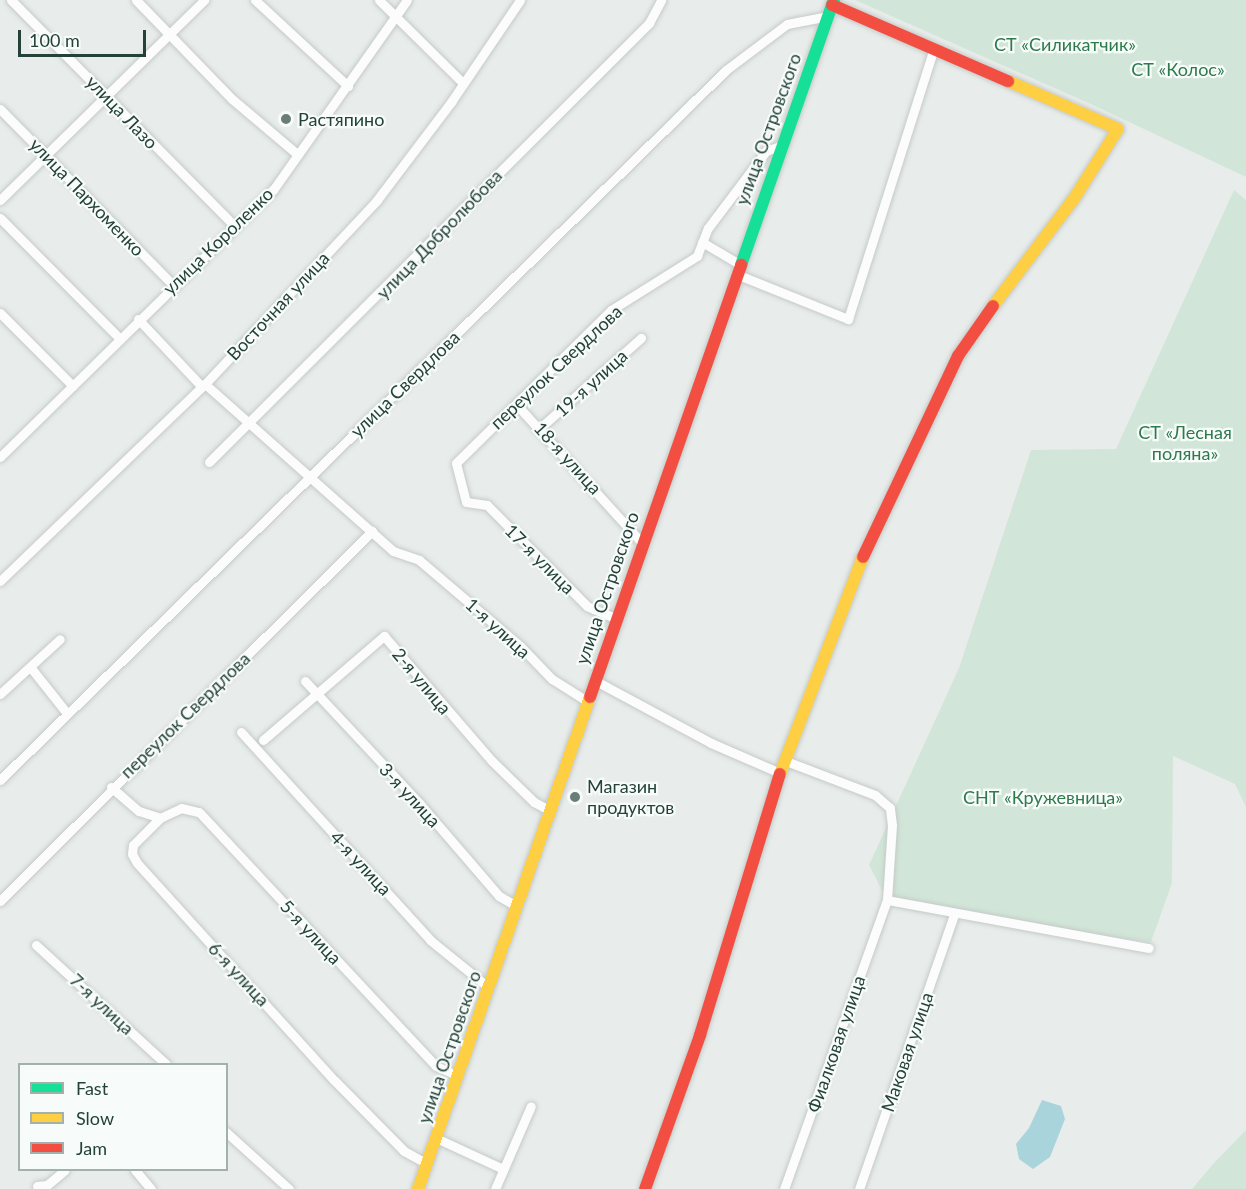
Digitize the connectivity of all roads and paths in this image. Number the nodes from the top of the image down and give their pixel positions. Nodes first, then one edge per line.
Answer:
1 (11, 0) edge
2 (136, 0) edge
3 (204, 0) edge
4 (255, 0) edge
5 (379, 0) edge
6 (406, 0) edge
7 (520, 0) edge
8 (661, 0) edge
9 (831, 7) edge
10 (395, 17) junction
11 (169, 35) junction
12 (934, 48) junction
13 (463, 83) junction
14 (348, 86) junction
15 (107, 96) junction
16 (0, 109) edge
17 (780, 146) junction
18 (296, 153) junction
19 (46, 155) junction
20 (0, 200) edge
21 (0, 218) edge
22 (234, 225) junction
23 (702, 242) junction
24 (738, 269) junction
25 (173, 285) junction
26 (0, 313) edge
27 (138, 319) junction
28 (119, 338) junction
29 (641, 338) dead end
30 (203, 385) junction
31 (73, 386) junction
32 (516, 404) junction
33 (248, 421) junction
34 (541, 427) junction
35 (0, 440) edge
36 (8, 448) junction
37 (0, 457) edge
38 (209, 462) dead end
39 (311, 475) junction
40 (466, 502) joint
41 (372, 531) junction
42 (642, 542) junction
43 (0, 581) edge
44 (615, 618) junction
45 (60, 639) dead end
46 (30, 668) junction
47 (594, 680) junction
48 (305, 681) dead end
49 (0, 694) edge
50 (317, 694) junction
51 (587, 700) junction
52 (66, 712) junction
53 (241, 732) dead end
54 (263, 740) dead end
55 (783, 767) junction
56 (0, 780) edge
57 (111, 787) junction
58 (549, 810) junction
59 (160, 818) junction
60 (887, 900) junction
61 (0, 901) edge
62 (516, 906) junction
63 (954, 914) junction
64 (36, 945) dead end
65 (1149, 948) dead end
66 (488, 987) junction
67 (164, 1063) edge
68 (458, 1076) junction
69 (531, 1106) dead end
70 (228, 1134) edge
71 (436, 1138) junction
72 (427, 1164) junction
73 (503, 1168) junction
74 (64, 1171) edge
75 (136, 1171) edge
76 (38, 1188) edge
77 (151, 1189) edge
78 (289, 1189) edge
79 (418, 1189) edge
80 (495, 1189) edge
81 (645, 1189) edge
82 (784, 1189) edge
83 (859, 1189) edge

1 - 15 street, улица Лазо
2 - 11 street
3 - 11 street
4 - 14 street
5 - 10 street
6 - 10 street, улица Короленко
7 - 13 street, Восточная улица
8 - 33 street, улица Добролюбова
9 - 12 street
9 - 17 street, улица Островского
9 - 39 street, улица Свердлова
10 - 13 street
10 - 14 street, улица Короленко
11 - 15 street
11 - 18 street
12 - 24 street
12 - 55 street
13 - 30 street, Восточная улица
14 - 18 street, улица Короленко
15 - 19 street
15 - 22 street, улица Лазо
16 - 19 street, улица Пархоменко
17 - 23 street, переулок Свердлова
17 - 24 street, улица Островского
18 - 22 street, улица Короленко
19 - 20 street
19 - 25 street, улица Пархоменко
21 - 28 street
22 - 25 street, улица Короленко
23 - 24 street
23 - 32 street, переулок Свердлова
24 - 42 street, улица Островского
25 - 27 street, улица Короленко
26 - 31 street
27 - 28 street, улица Короленко
27 - 30 street, 1-я улица
28 - 31 street, улица Короленко
29 - 34 street, 19-я улица
30 - 33 street, 1-я улица
30 - 43 street, Восточная улица
31 - 36 street, улица Короленко
32 - 34 street, 18-я улица
32 - 40 street, переулок Свердлова
33 - 38 street, улица Добролюбова
33 - 39 street, 1-я улица
34 - 42 street, 18-я улица
35 - 36 street
36 - 37 street, улица Короленко
39 - 41 street, 1-я улица
39 - 52 street, улица Свердлова
40 - 44 street, 17-я улица
41 - 51 street, 1-я улица
41 - 57 street, переулок Свердлова
42 - 44 street, улица Островского
44 - 47 street, улица Островского
45 - 46 street
46 - 49 street
46 - 52 street
47 - 51 street, улица Островского
47 - 55 street
48 - 50 street, 3-я улица
50 - 54 street, 2-я улица
50 - 58 street, 2-я улица
50 - 62 street, 3-я улица
51 - 58 street, улица Островского
52 - 56 street, улица Свердлова
53 - 66 street, 4-я улица
55 - 60 street, Фиалковая улица
55 - 81 street
57 - 59 street
57 - 61 street, переулок Свердлова
58 - 62 street, улица Островского
59 - 68 street, 5-я улица
59 - 72 street, 6-я улица
60 - 63 street
60 - 82 street, Фиалковая улица
62 - 66 street, улица Островского
63 - 65 street
63 - 83 street, Маковая улица
64 - 67 street, 7-я улица
66 - 68 street, улица Островского
68 - 71 street, улица Островского
69 - 73 street
70 - 78 street
71 - 72 street, улица Островского
71 - 73 street
72 - 79 street, улица Островского
73 - 80 street
74 - 76 street
75 - 77 street

